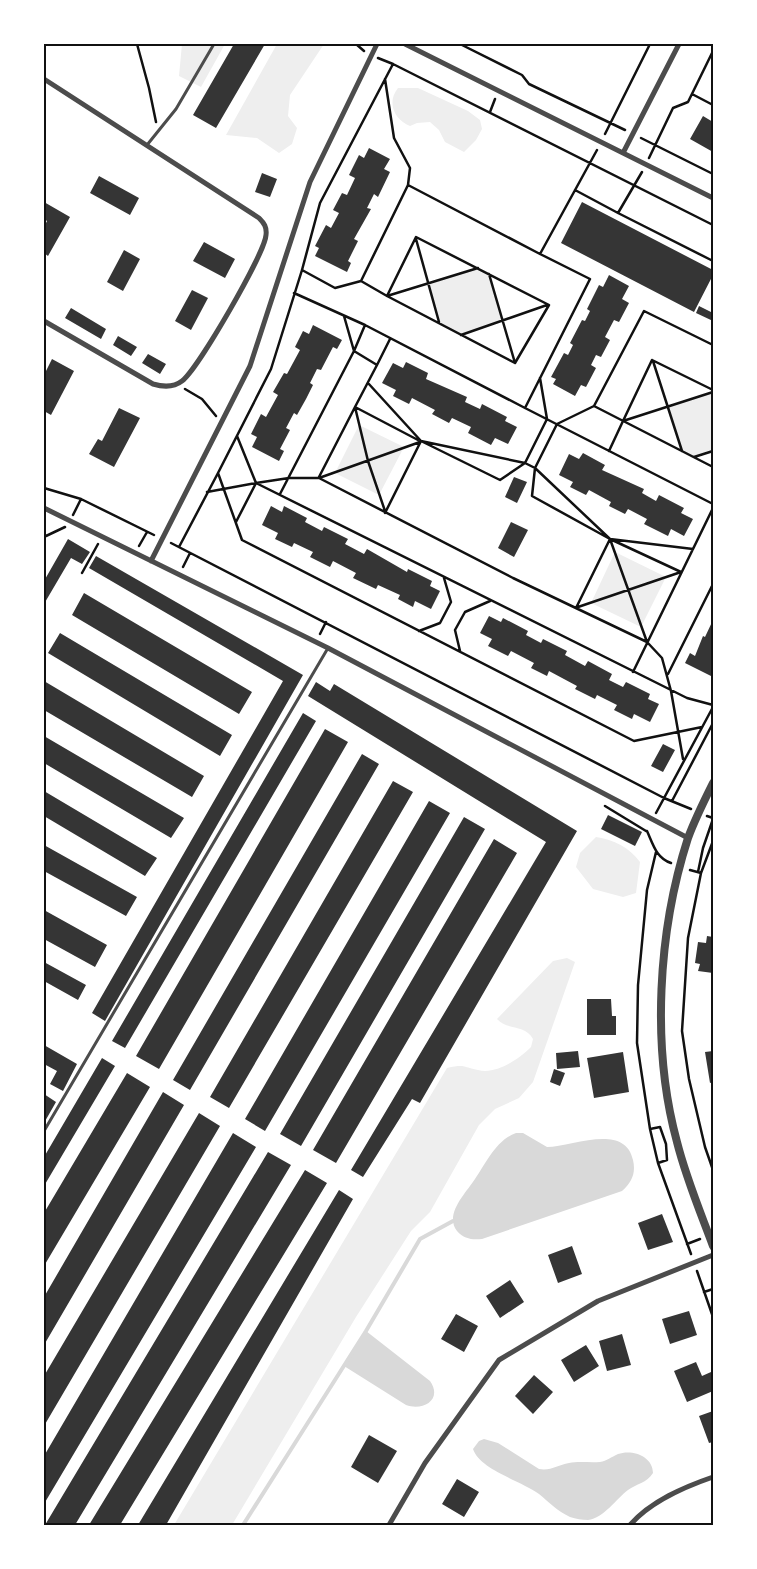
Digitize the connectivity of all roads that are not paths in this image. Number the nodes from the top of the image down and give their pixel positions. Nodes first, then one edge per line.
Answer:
1 (214, 44) edge
2 (377, 44) edge
3 (405, 44) edge
4 (679, 44) edge
5 (44, 79) edge
6 (146, 146) junction
7 (623, 153) junction
8 (713, 198) edge
9 (44, 321) edge
10 (44, 508) edge
11 (151, 561) junction
12 (328, 648) junction
13 (713, 783) edge
14 (688, 838) junction
15 (44, 1131) edge
16 (713, 1246) edge
17 (713, 1255) edge
18 (713, 1477) edge
19 (389, 1525) edge
20 (630, 1525) edge

1 - 6 lane
2 - 11 street
3 - 7 street
4 - 7 street
5 - 6 street
6 - 9 street
7 - 8 street
10 - 11 street
11 - 12 street
12 - 14 street
12 - 15 lane
13 - 14 street
14 - 16 street
17 - 19 street
18 - 20 street

